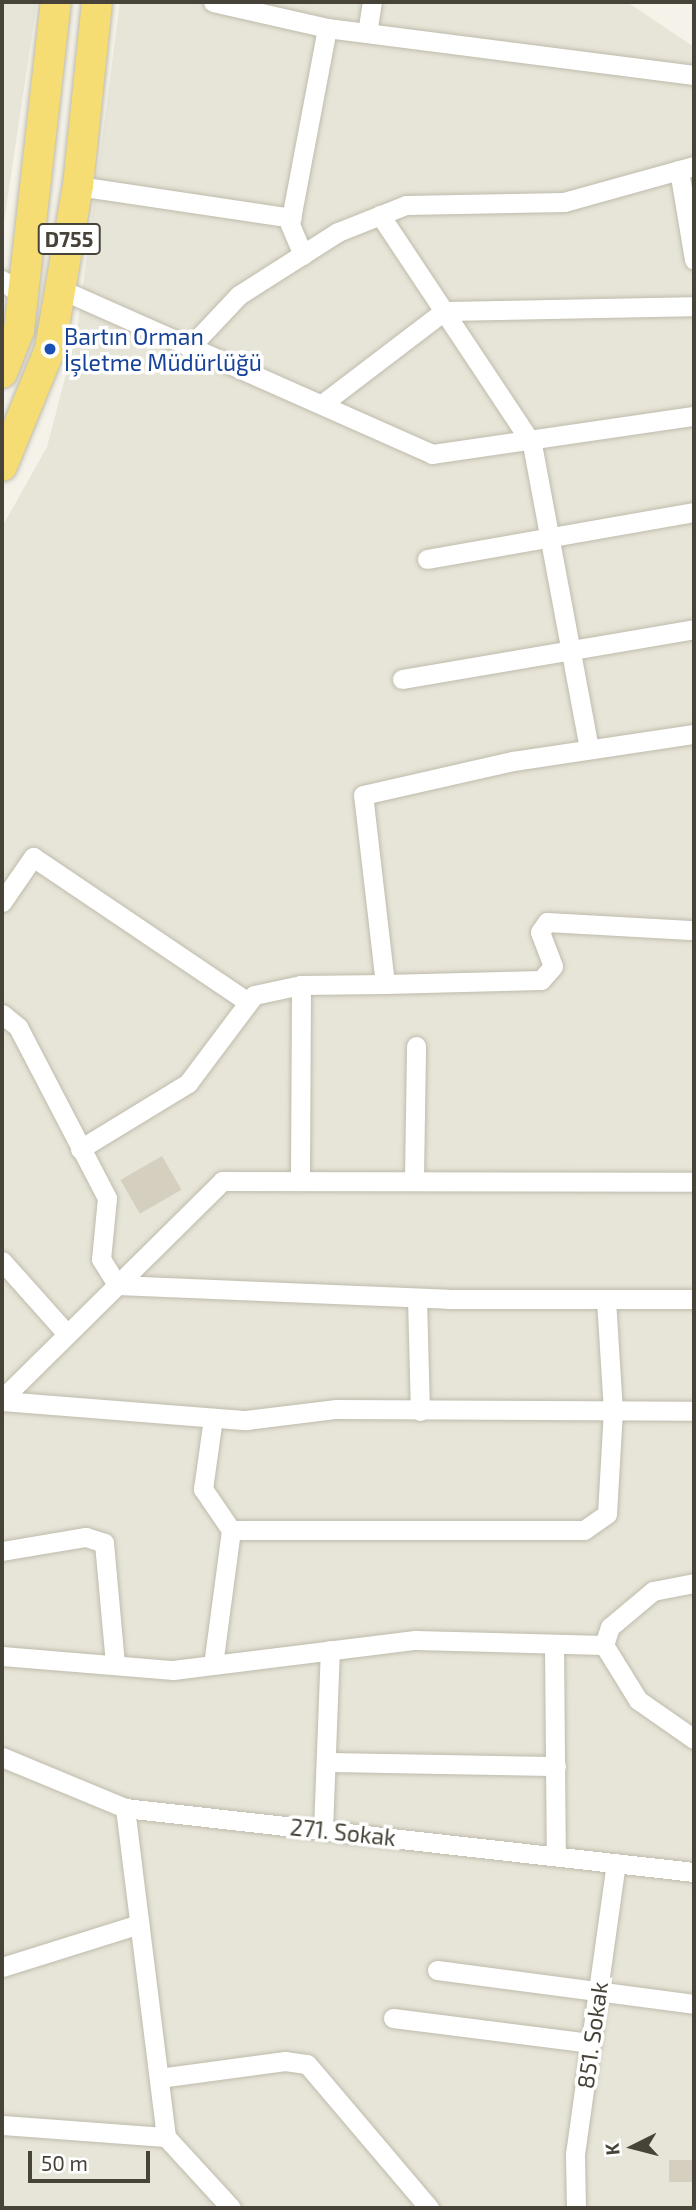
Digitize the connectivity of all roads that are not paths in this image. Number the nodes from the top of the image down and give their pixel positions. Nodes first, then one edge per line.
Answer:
1 (56, 2) edge
2 (97, 2) edge
3 (213, 2) edge
4 (372, 2) edge
5 (259, 7) edge
6 (327, 28) junction
7 (367, 33) junction
8 (694, 75) edge
9 (687, 168) edge
10 (78, 186) junction
11 (380, 215) junction
12 (292, 218) junction
13 (303, 254) junction
14 (694, 260) edge
15 (12, 289) edge
16 (60, 289) junction
17 (694, 306) edge
18 (444, 312) junction
19 (189, 348) junction
20 (2, 373) edge
21 (321, 404) junction
22 (694, 416) edge
23 (532, 444) junction
24 (2, 466) edge
25 (694, 512) edge
26 (555, 537) junction
27 (427, 559) dead end
28 (694, 629) edge
29 (573, 650) junction
30 (402, 679) dead end
31 (694, 733) edge
32 (589, 749) junction
33 (2, 902) edge
34 (690, 930) dead end
35 (385, 984) junction
36 (301, 985) junction
37 (245, 1000) junction
38 (2, 1014) edge
39 (416, 1046) dead end
40 (80, 1149) junction
41 (300, 1177) junction
42 (414, 1178) junction
43 (694, 1182) edge
44 (2, 1261) edge
45 (117, 1285) junction
46 (417, 1298) junction
47 (606, 1299) junction
48 (694, 1299) edge
49 (67, 1334) junction
50 (2, 1400) edge
51 (420, 1411) junction
52 (613, 1411) junction
53 (693, 1411) edge
54 (213, 1418) junction
55 (231, 1530) junction
56 (2, 1552) edge
57 (694, 1583) edge
58 (554, 1644) junction
59 (604, 1645) junction
60 (330, 1650) junction
61 (2, 1656) edge
62 (115, 1665) junction
63 (213, 1665) junction
64 (694, 1739) edge
65 (2, 1757) edge
66 (326, 1762) junction
67 (556, 1766) junction
68 (125, 1808) junction
69 (323, 1830) junction
70 (556, 1856) junction
71 (616, 1863) junction
72 (694, 1871) edge
73 (139, 1924) junction
74 (2, 1967) edge
75 (437, 1970) dead end
76 (599, 1993) junction
77 (694, 2004) edge
78 (393, 2018) dead end
79 (591, 2043) junction
80 (159, 2078) junction
81 (2, 2124) edge
82 (166, 2137) junction
83 (231, 2208) edge
84 (429, 2208) edge
85 (576, 2208) edge

1 - 15 highway, D755
2 - 10 highway, D755
3 - 5 street
4 - 7 street
5 - 6 street
6 - 7 street
6 - 12 street
7 - 8 street
9 - 11 street
9 - 14 street
10 - 12 street
10 - 16 highway, D755
11 - 13 street
11 - 18 street
12 - 13 street
13 - 19 street
15 - 20 highway, D755
16 - 19 street
16 - 24 highway, D755
17 - 18 street
18 - 21 street
18 - 23 street
19 - 21 street
21 - 23 street
22 - 23 street
23 - 26 street
25 - 26 street
26 - 27 street
26 - 29 street
28 - 29 street
29 - 30 street
29 - 32 street
31 - 32 street
32 - 35 street
33 - 37 street
34 - 35 street
35 - 36 street
36 - 37 street
36 - 41 street
37 - 40 street
38 - 40 street
39 - 42 street
40 - 45 street
41 - 42 street
41 - 45 street
42 - 43 street
44 - 49 street
45 - 46 street
45 - 49 street
46 - 47 street
46 - 51 street
47 - 48 street
47 - 52 street
49 - 50 street
50 - 54 street
51 - 52 street
51 - 54 street
52 - 53 street
52 - 55 street
54 - 55 street
55 - 63 street
56 - 62 street
57 - 59 street
58 - 59 street
58 - 60 street
58 - 67 street
59 - 64 street
60 - 63 street
60 - 66 street
61 - 62 street
62 - 63 street
65 - 68 street, 271. Sokak
66 - 67 street
66 - 69 street
67 - 70 street
68 - 69 street, 271. Sokak
68 - 73 street
69 - 70 street, 271. Sokak
70 - 71 street, 271. Sokak
71 - 72 street, 271. Sokak
71 - 76 street, 851. Sokak
73 - 74 street
73 - 80 street
75 - 76 street
76 - 77 street
76 - 79 street, 851. Sokak
78 - 79 street
79 - 85 street, 851. Sokak
80 - 82 street
80 - 84 street
81 - 82 street
82 - 83 street

